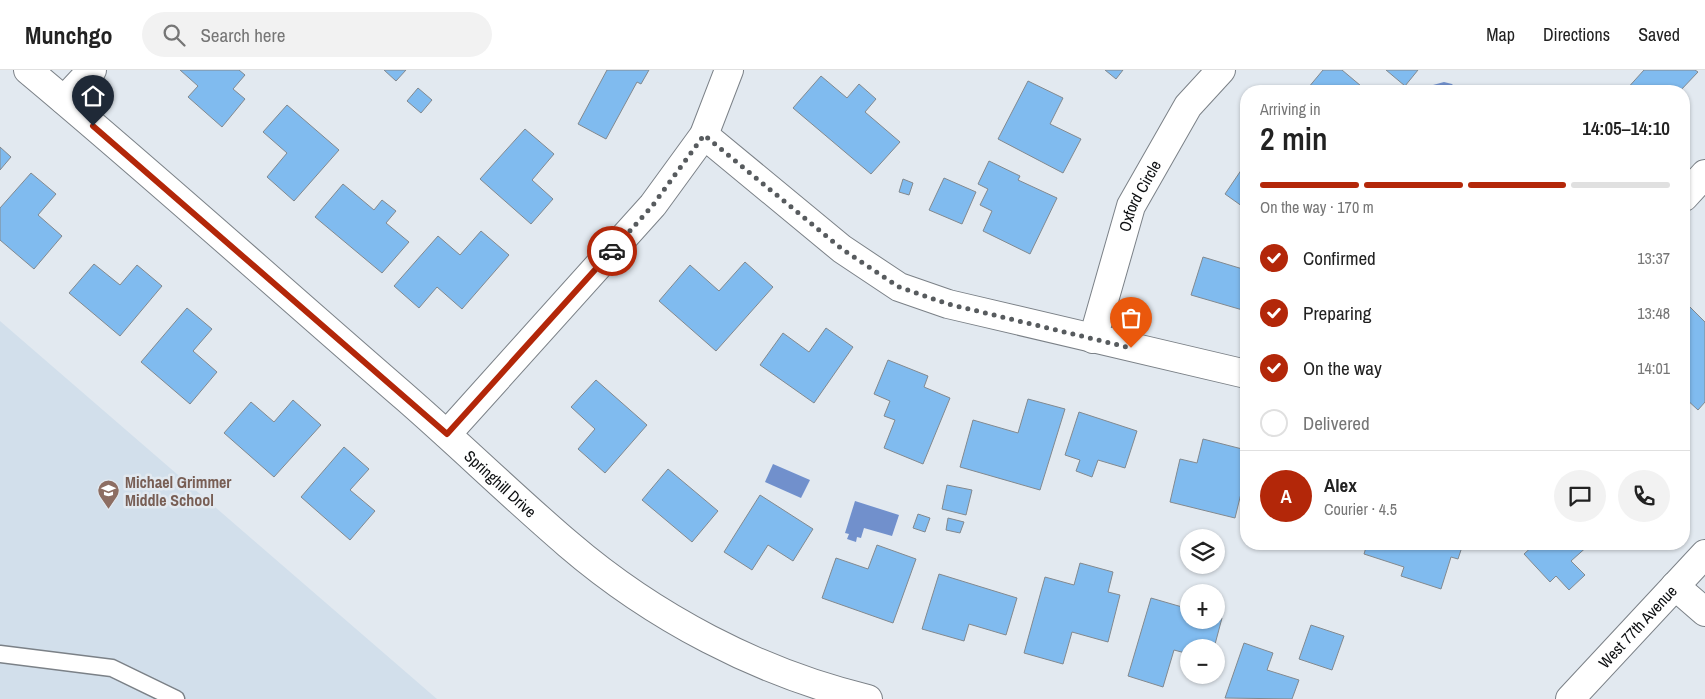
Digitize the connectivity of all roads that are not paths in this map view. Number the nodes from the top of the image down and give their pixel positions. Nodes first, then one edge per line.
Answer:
1 (28, 70) edge
2 (92, 70) edge
3 (729, 70) edge
4 (1221, 70) edge
5 (64, 100) junction
6 (704, 135) junction
7 (1705, 174) edge
8 (1690, 190) edge
9 (1093, 339) junction
10 (1240, 373) edge
11 (447, 434) junction
12 (1705, 554) edge
13 (1675, 586) junction
14 (1705, 612) edge
15 (0, 654) edge
16 (176, 699) edge
17 (868, 699) edge
18 (1570, 699) edge

1 - 5 street, Springhill Drive
2 - 5 street
3 - 6 street
4 - 9 street, Oxford Circle
5 - 11 street, Springhill Drive
6 - 9 street
6 - 11 street
7 - 8 street
9 - 10 street
11 - 17 street, Springhill Drive
12 - 13 street, West 77th Avenue
13 - 14 street
13 - 18 street, West 77th Avenue
15 - 16 lane

